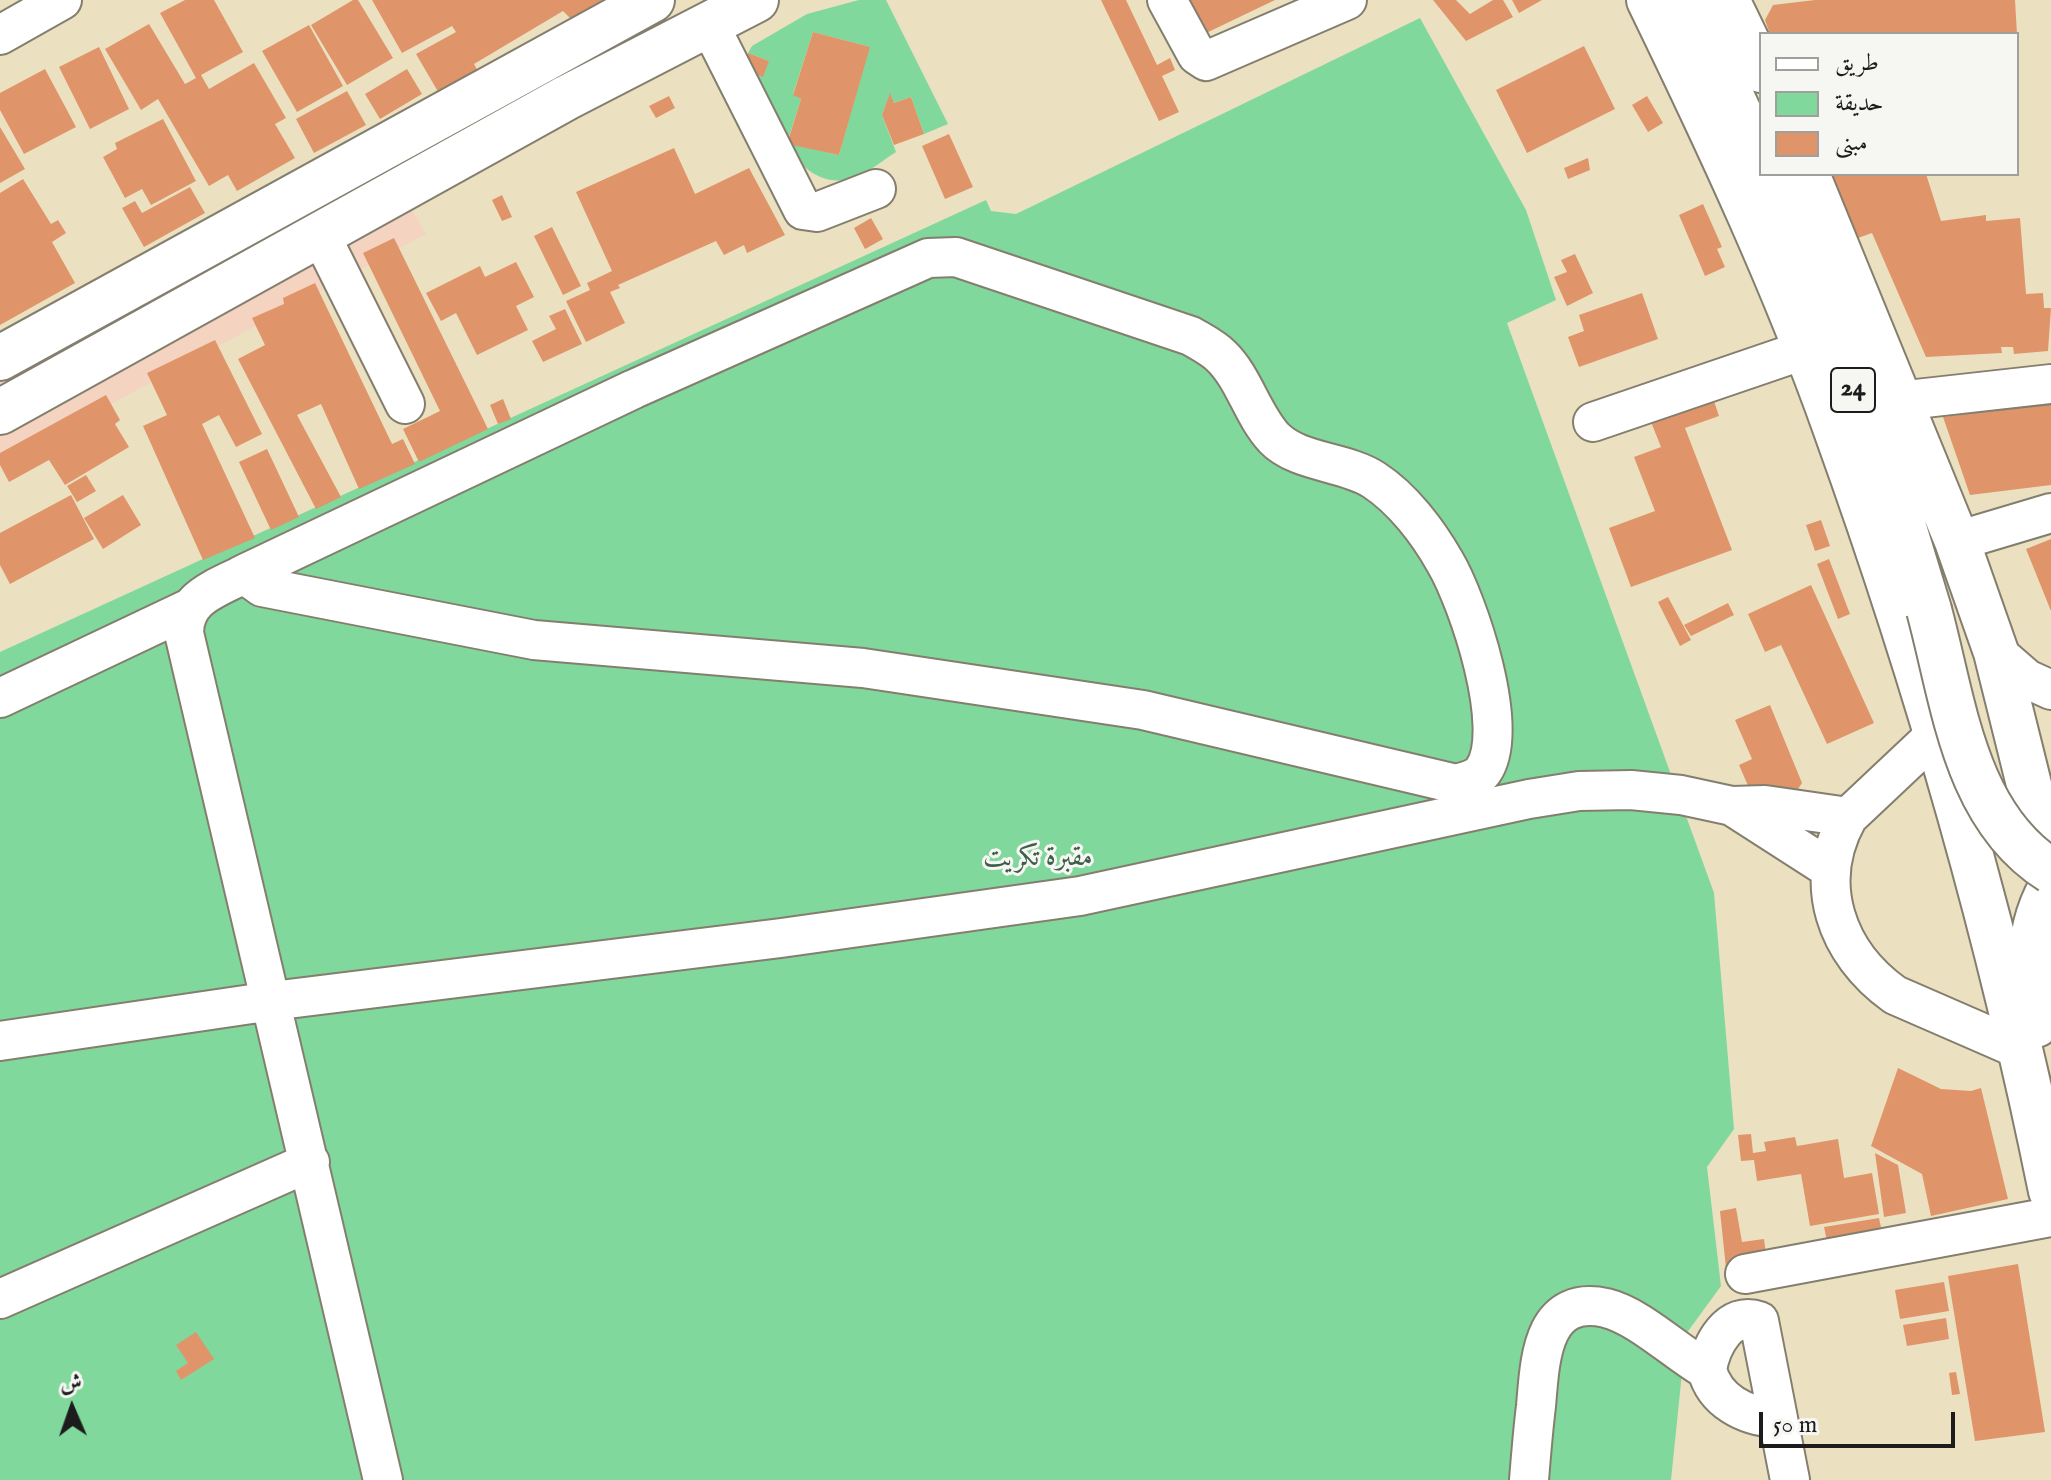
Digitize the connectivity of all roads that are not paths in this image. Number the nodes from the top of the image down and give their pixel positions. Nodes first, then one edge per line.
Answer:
1 (62, 0) edge
2 (652, 0) edge
3 (756, 0) edge
4 (1167, 0) edge
5 (1347, 0) edge
6 (1649, 0) edge
7 (1687, 0) edge
8 (1727, 0) edge
9 (710, 26) junction
10 (0, 35) edge
11 (1759, 66) edge
12 (1759, 156) edge
13 (1768, 176) edge
14 (1808, 176) edge
15 (876, 189) dead end
16 (321, 236) junction
17 (1804, 350) junction
18 (0, 358) edge
19 (2051, 384) edge
20 (1898, 401) junction
21 (405, 404) dead end
22 (2, 406) edge
23 (1593, 422) dead end
24 (2051, 513) edge
25 (1957, 541) junction
26 (244, 574) junction
27 (188, 609) junction
28 (1996, 652) junction
29 (2051, 690) edge
30 (0, 698) edge
31 (1934, 736) junction
32 (1480, 793) junction
33 (1732, 806) junction
34 (1848, 817) junction
35 (1830, 869) junction
36 (2051, 872) edge
37 (2051, 887) edge
38 (272, 1001) junction
39 (0, 1041) edge
40 (2019, 1049) junction
41 (2051, 1084) edge
42 (310, 1162) junction
43 (2051, 1191) edge
44 (2051, 1217) edge
45 (1745, 1274) dead end
46 (0, 1299) edge
47 (1707, 1370) junction
48 (1775, 1418) junction
49 (383, 1480) edge
50 (1529, 1480) edge
51 (1790, 1480) edge

1 - 10 street
2 - 18 main road
3 - 9 main road
4 - 5 street
6 - 17 main road
7 - 12 main road
8 - 11 main road
9 - 15 street
9 - 16 main road
13 - 36 main road, 24, bridge
14 - 20 main road
16 - 21 street
16 - 22 main road
17 - 23 street
17 - 31 main road
19 - 20 street
20 - 25 main road
24 - 25 street
25 - 28 main road
26 - 27 street
26 - 32 street
26 - 32 street
27 - 30 street
27 - 38 street
28 - 29 street
28 - 36 main road
31 - 34 street
31 - 40 main road
32 - 33 street
32 - 38 street
33 - 34 street
33 - 35 street
34 - 35 street
35 - 40 street
37 - 41 main road
38 - 39 street
38 - 42 street
40 - 43 main road
42 - 46 street
42 - 49 street
44 - 45 street
47 - 48 street
47 - 48 street
47 - 50 street
48 - 51 street

